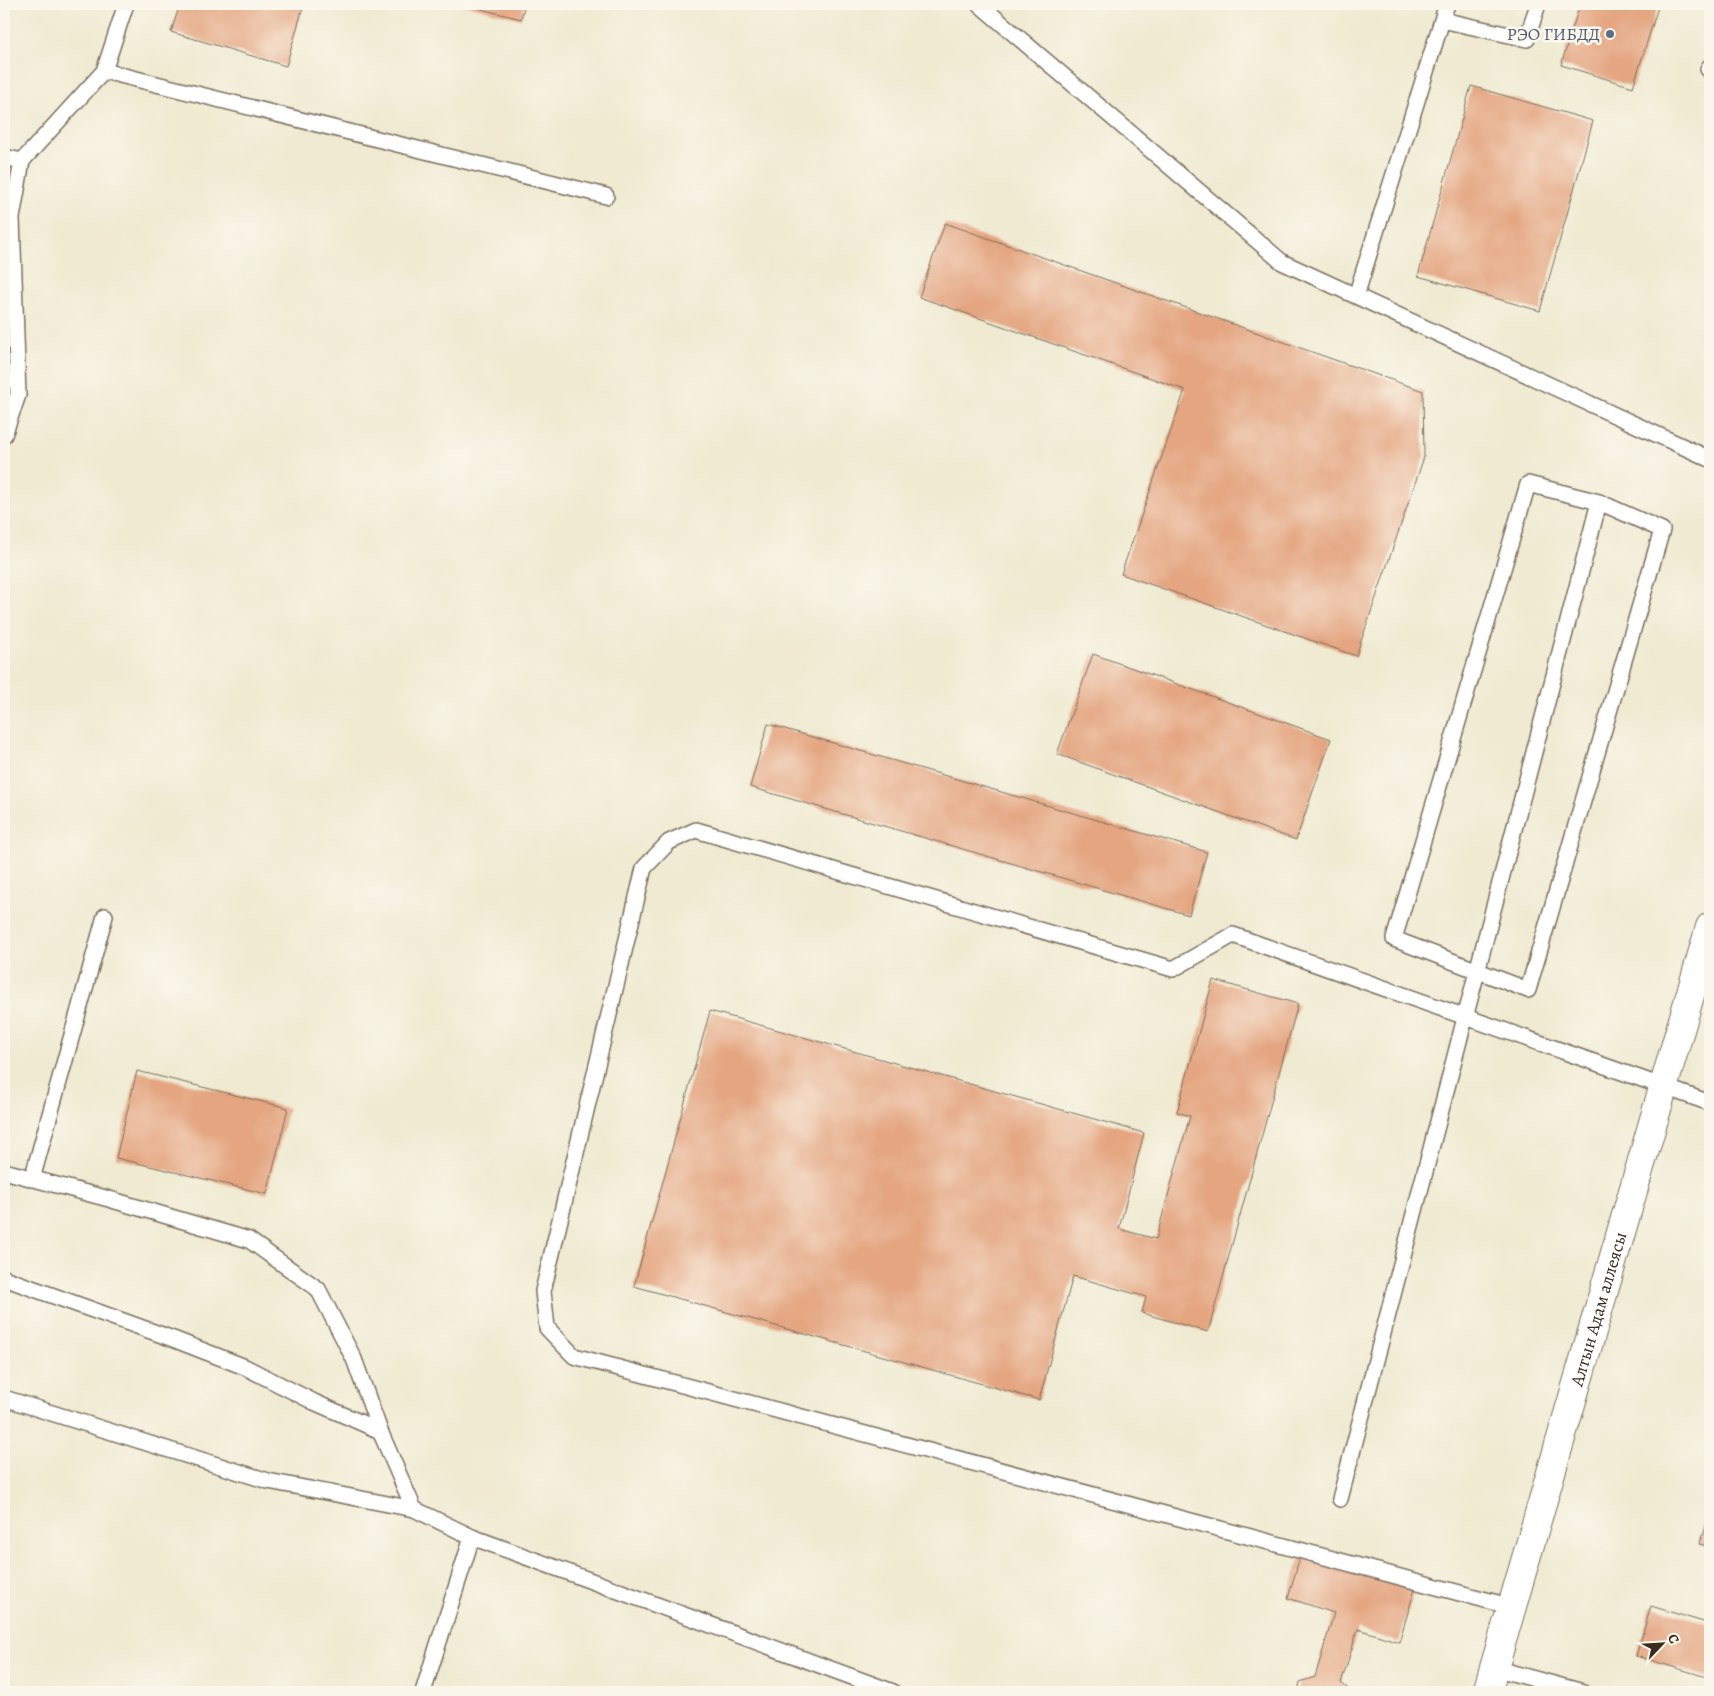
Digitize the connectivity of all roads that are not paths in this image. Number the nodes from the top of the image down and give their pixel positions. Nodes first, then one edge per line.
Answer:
1 (126, 4) edge
2 (979, 4) edge
3 (1447, 4) edge
4 (1538, 4) edge
5 (1442, 20) junction
6 (104, 71) junction
7 (4, 157) edge
8 (22, 161) junction
9 (606, 196) dead end
10 (1356, 296) junction
11 (4, 435) edge
12 (1710, 459) edge
13 (1599, 502) junction
14 (104, 916) dead end
15 (1710, 927) edge
16 (1478, 970) junction
17 (1465, 1017) junction
18 (1664, 1087) junction
19 (1710, 1104) edge
20 (4, 1170) edge
21 (32, 1179) junction
22 (4, 1278) edge
23 (4, 1398) edge
24 (380, 1431) junction
25 (1340, 1499) dead end
26 (414, 1509) junction
27 (472, 1537) junction
28 (1512, 1608) junction
29 (1490, 1680) edge
30 (424, 1692) edge
31 (893, 1692) edge
32 (1583, 1692) edge

1 - 6 lane
2 - 10 lane
3 - 5 lane
4 - 5 lane
5 - 10 lane
6 - 8 lane
6 - 9 lane
7 - 8 lane
8 - 11 lane
10 - 12 lane
13 - 16 lane
13 - 16 lane
13 - 16 lane
14 - 21 lane
15 - 18 main road, Алтын Адам аллеясы
16 - 17 lane
17 - 18 lane
17 - 25 lane
17 - 28 lane
18 - 19 lane
18 - 28 main road, Алтын Адам аллеясы
20 - 21 lane
21 - 24 lane
22 - 24 lane
23 - 26 lane
24 - 26 lane
26 - 27 lane
27 - 30 lane
27 - 31 lane
28 - 29 main road, Алтын Адам аллеясы
29 - 32 lane

